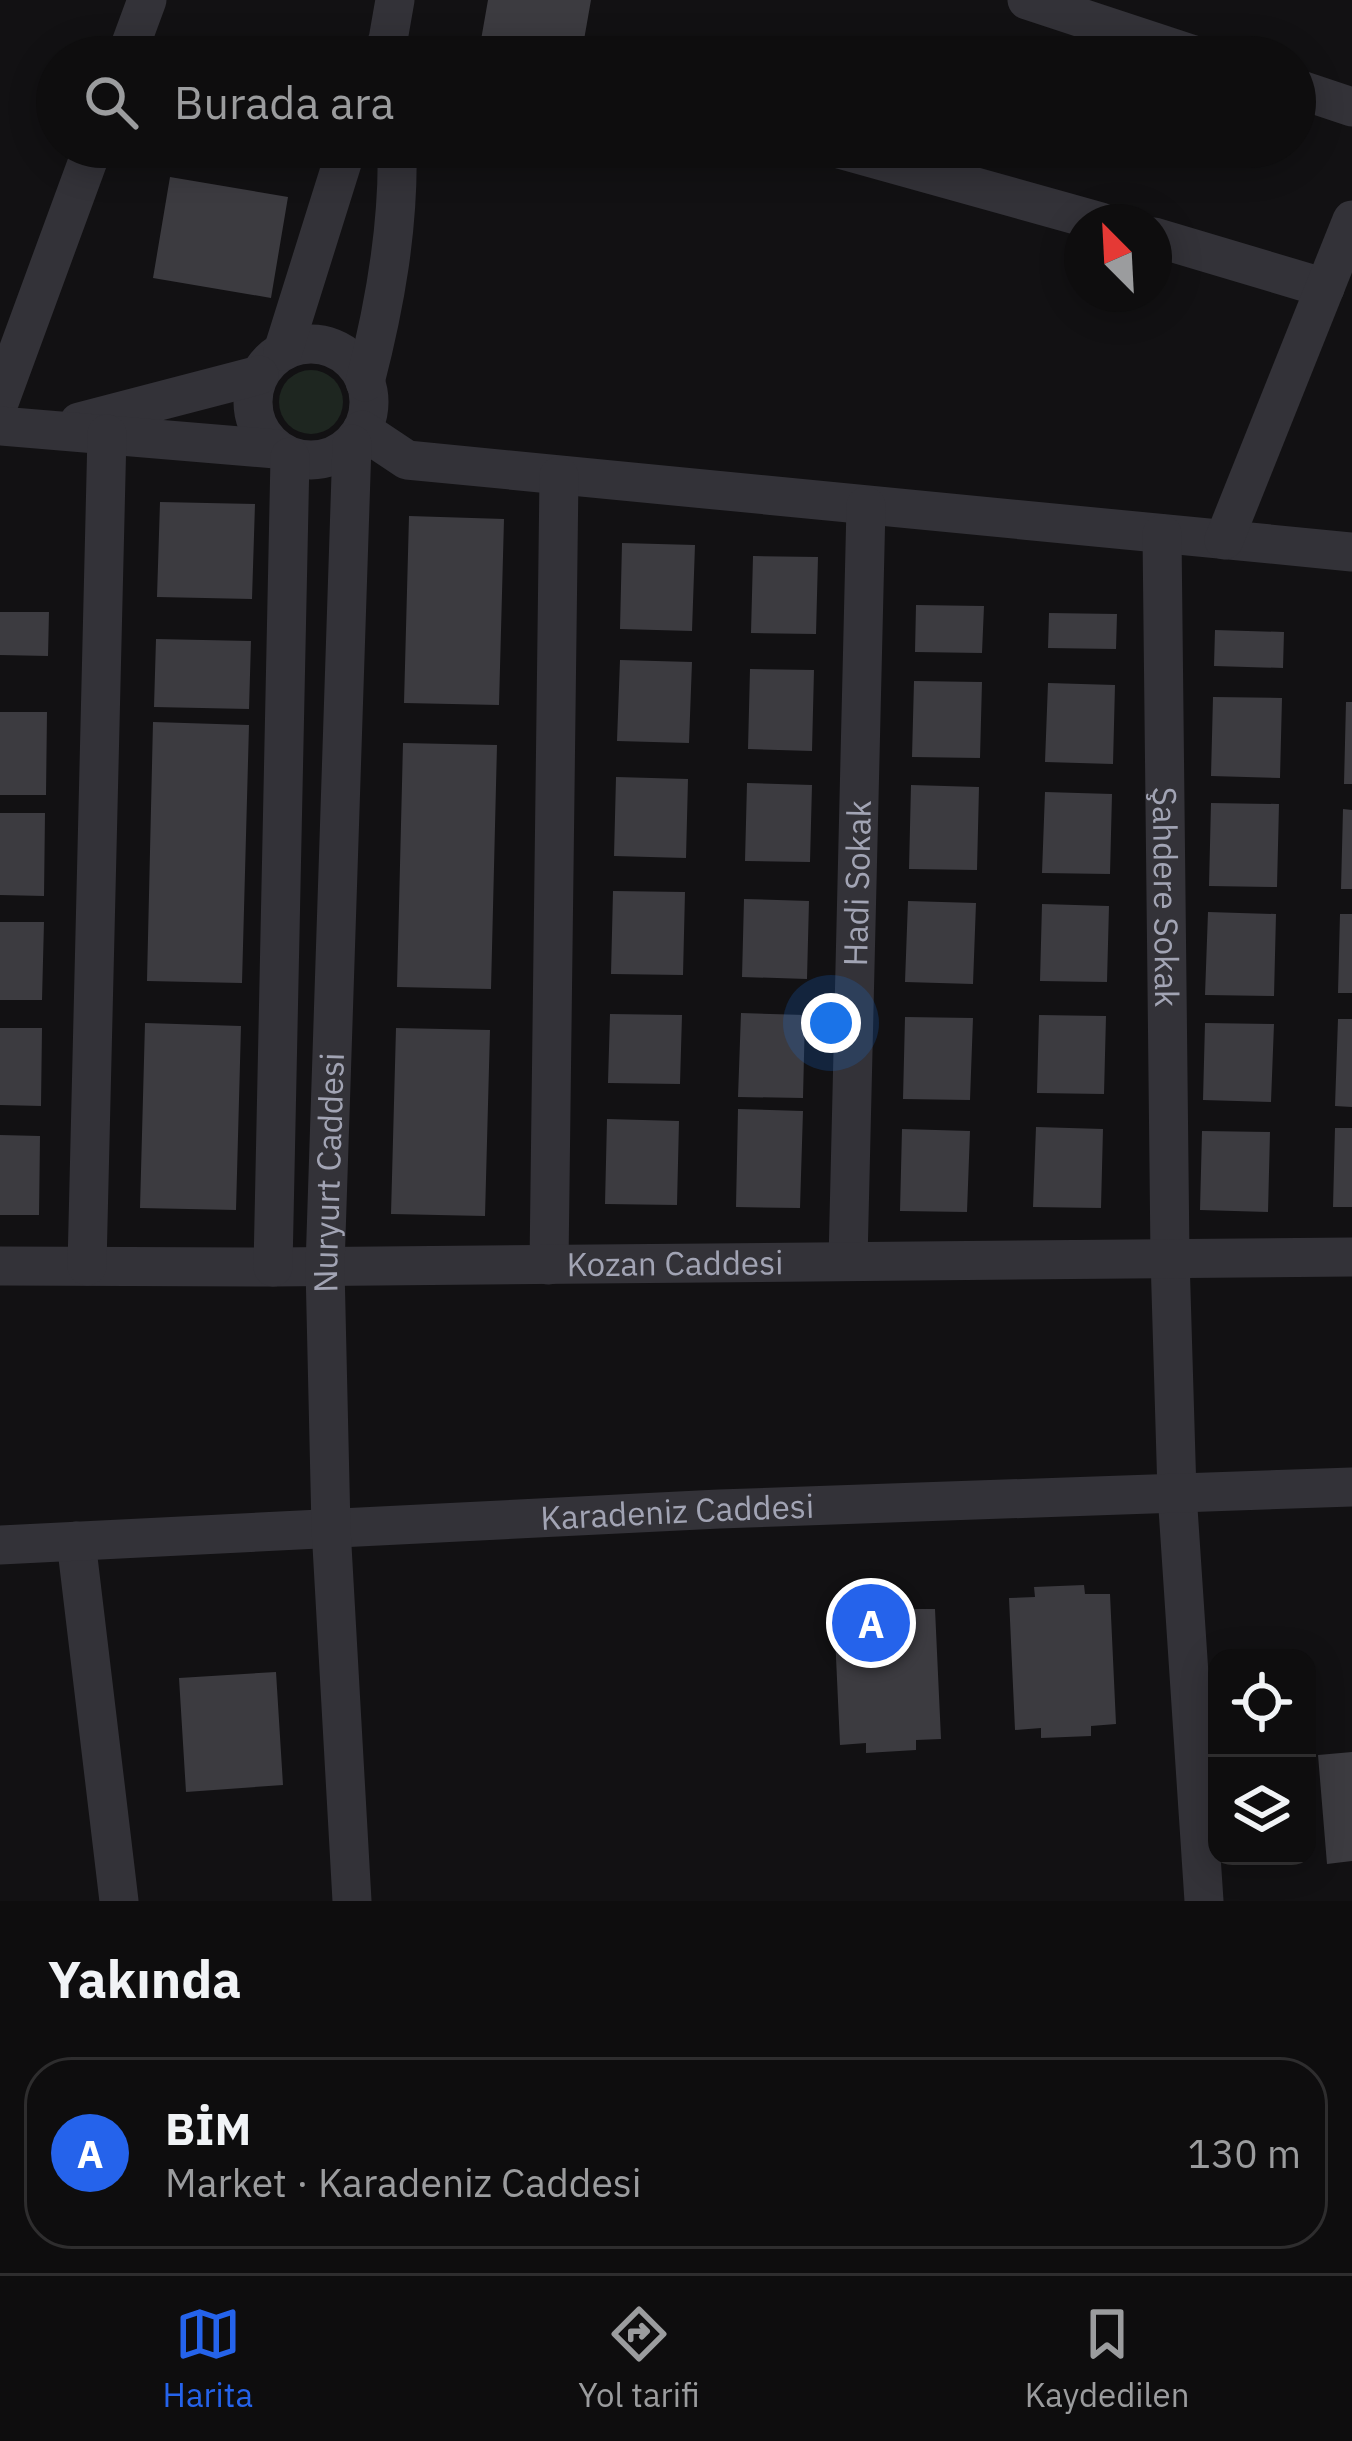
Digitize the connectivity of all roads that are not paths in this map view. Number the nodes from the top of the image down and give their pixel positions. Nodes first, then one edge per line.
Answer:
1 (147, 0) edge
2 (395, 0) edge
3 (1028, 0) edge
4 (134, 36) edge
5 (389, 36) edge
6 (1137, 36) edge
7 (1316, 95) edge
8 (1352, 107) edge
9 (85, 168) edge
10 (340, 168) edge
11 (396, 168) edge
12 (907, 168) edge
13 (1064, 212) edge
14 (1352, 220) edge
15 (1172, 242) edge
16 (1324, 288) junction
17 (271, 363) junction
18 (365, 382) junction
19 (0, 400) edge
20 (0, 426) edge
21 (53, 429) junction
22 (107, 434) junction
23 (357, 437) junction
24 (283, 453) junction
25 (560, 476) junction
26 (866, 506) junction
27 (1162, 534) junction
28 (1224, 539) junction
29 (1352, 552) edge
30 (1170, 1257) junction
31 (1352, 1257) edge
32 (848, 1261) junction
33 (549, 1265) junction
34 (0, 1266) edge
35 (87, 1266) junction
36 (325, 1267) junction
37 (273, 1268) junction
38 (1352, 1487) edge
39 (1177, 1493) junction
40 (331, 1528) junction
41 (76, 1541) junction
42 (0, 1545) edge
43 (119, 1901) edge
44 (352, 1901) edge
45 (1204, 1901) edge

1 - 4 street
2 - 5 street
3 - 6 street
7 - 8 street
9 - 19 street
10 - 17 street
11 - 18 street
12 - 13 street
14 - 16 street
15 - 16 street
16 - 28 street
17 - 18 street
17 - 21 street
17 - 24 street
18 - 23 street
20 - 21 street
21 - 22 street
22 - 24 street
22 - 35 street
23 - 24 street
23 - 25 street
23 - 36 street, Nuryurt Caddesi
24 - 37 street
25 - 26 street
25 - 33 street
26 - 27 street
26 - 32 street, Hadi Sokak
27 - 28 street
27 - 30 street, Şahdere Sokak
28 - 29 street
30 - 31 street, Kozan Caddesi
30 - 32 street, Kozan Caddesi
30 - 39 street, Şahdere Sokak
32 - 33 street, Kozan Caddesi
33 - 36 street, Kozan Caddesi
34 - 35 street, Kozan Caddesi
35 - 37 street, Kozan Caddesi
36 - 37 street, Kozan Caddesi
36 - 40 street, Nuryurt Caddesi
38 - 39 street, Karadeniz Caddesi
39 - 40 street, Karadeniz Caddesi
39 - 45 street, Şahdere Sokak
40 - 41 street, Karadeniz Caddesi
40 - 44 street, Nuryurt Caddesi
41 - 42 street, Karadeniz Caddesi
41 - 43 street

